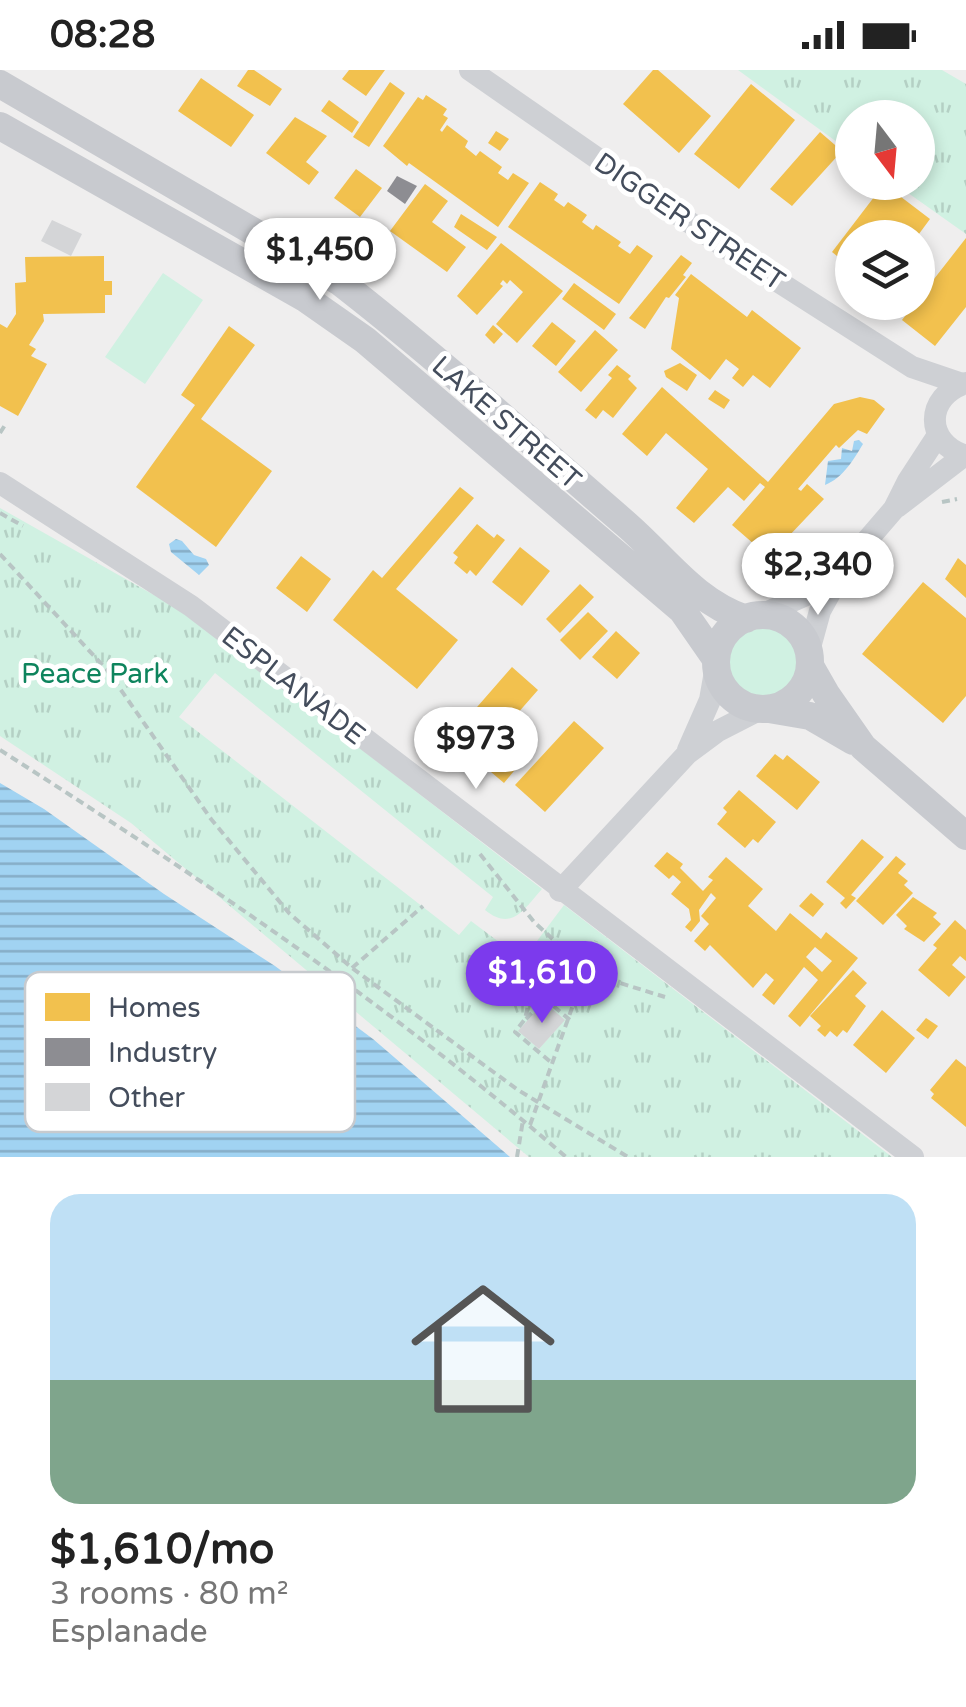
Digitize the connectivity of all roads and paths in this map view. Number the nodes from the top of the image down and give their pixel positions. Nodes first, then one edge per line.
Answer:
1 (470, 70) edge
2 (0, 84) edge
3 (0, 126) edge
4 (912, 368) junction
5 (964, 384) edge
6 (4, 425) dead end
7 (936, 425) junction
8 (0, 433) edge
9 (966, 456) edge
10 (0, 482) edge
11 (894, 508) junction
12 (0, 513) edge
13 (30, 530) dead end
14 (0, 554) edge
15 (844, 566) junction
16 (753, 617) junction
17 (810, 659) junction
18 (716, 662) junction
19 (765, 709) junction
20 (864, 747) junction
21 (0, 750) edge
22 (687, 754) junction
23 (966, 836) edge
24 (479, 853) dead end
25 (560, 891) junction
26 (423, 906) dead end
27 (602, 922) junction
28 (352, 968) junction
29 (536, 970) dead end
30 (588, 971) junction
31 (332, 972) edge
32 (355, 990) edge
33 (676, 1000) dead end
34 (526, 1019) junction
35 (570, 1020) junction
36 (553, 1064) junction
37 (539, 1102) junction
38 (522, 1120) junction
39 (530, 1126) junction
40 (517, 1157) edge
41 (566, 1157) edge
42 (628, 1157) edge
43 (912, 1157) edge

1 - 4 street, DIGGER STREET
2 - 16 main road, LAKE STREET
3 - 18 main road, LAKE STREET
4 - 5 street, DIGGER STREET
4 - 7 street, DIGGER STREET
5 - 7 street
6 - 8 path
7 - 9 street
7 - 11 street
9 - 11 street
10 - 25 street, ESPLANADE
11 - 15 street
12 - 13 path
14 - 28 path
15 - 16 street
15 - 17 street
16 - 17 main road
16 - 18 main road
17 - 19 main road
17 - 20 main road
18 - 19 main road
18 - 22 street
19 - 20 main road
19 - 22 street
20 - 23 main road
21 - 31 path
22 - 25 street
24 - 30 path
25 - 27 street, ESPLANADE
26 - 28 path
27 - 30 path
27 - 43 street, ESPLANADE
28 - 37 path
29 - 34 path
30 - 33 path
30 - 35 path
32 - 38 path
34 - 35 path
34 - 36 path
35 - 36 path
36 - 37 path
37 - 39 path
37 - 42 path
38 - 39 path
38 - 40 path
39 - 41 path

